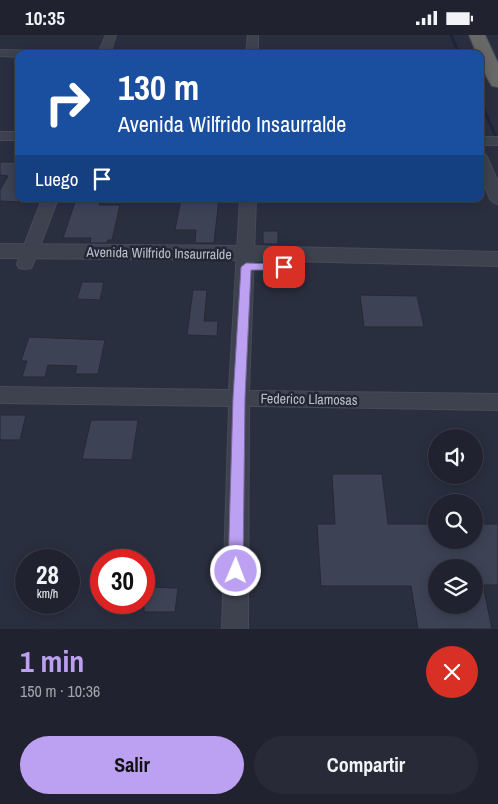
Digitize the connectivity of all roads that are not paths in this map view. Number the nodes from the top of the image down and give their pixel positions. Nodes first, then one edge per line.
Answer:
1 (111, 35) edge
2 (252, 35) edge
3 (468, 35) edge
4 (476, 35) edge
5 (105, 50) edge
6 (252, 50) edge
7 (474, 50) edge
8 (483, 50) edge
9 (484, 52) edge
10 (0, 53) edge
11 (15, 53) edge
12 (484, 72) edge
13 (498, 82) edge
14 (498, 100) edge
15 (0, 136) edge
16 (15, 136) edge
17 (484, 141) edge
18 (498, 141) edge
19 (484, 166) edge
20 (498, 199) edge
21 (49, 202) edge
22 (248, 202) edge
23 (0, 251) edge
24 (28, 258) junction
25 (498, 259) edge
26 (246, 260) junction
27 (0, 264) edge
28 (498, 269) edge
29 (0, 395) edge
30 (239, 398) junction
31 (498, 402) edge
32 (235, 629) edge

1 - 5 street
2 - 6 street
3 - 7 highway
4 - 8 highway
9 - 13 highway
10 - 11 street
12 - 14 highway
15 - 16 street
17 - 18 street
19 - 20 street
21 - 24 street
22 - 26 street
23 - 24 street, Avenida Wilfrido Insaurralde
24 - 26 street, Avenida Wilfrido Insaurralde
24 - 27 street, Avenida Wilfrido Insaurralde
25 - 26 street, Avenida Wilfrido Insaurralde
26 - 28 street, Avenida Wilfrido Insaurralde
26 - 30 street
29 - 30 street, Federico Llamosas
30 - 31 street, Federico Llamosas
30 - 32 street

